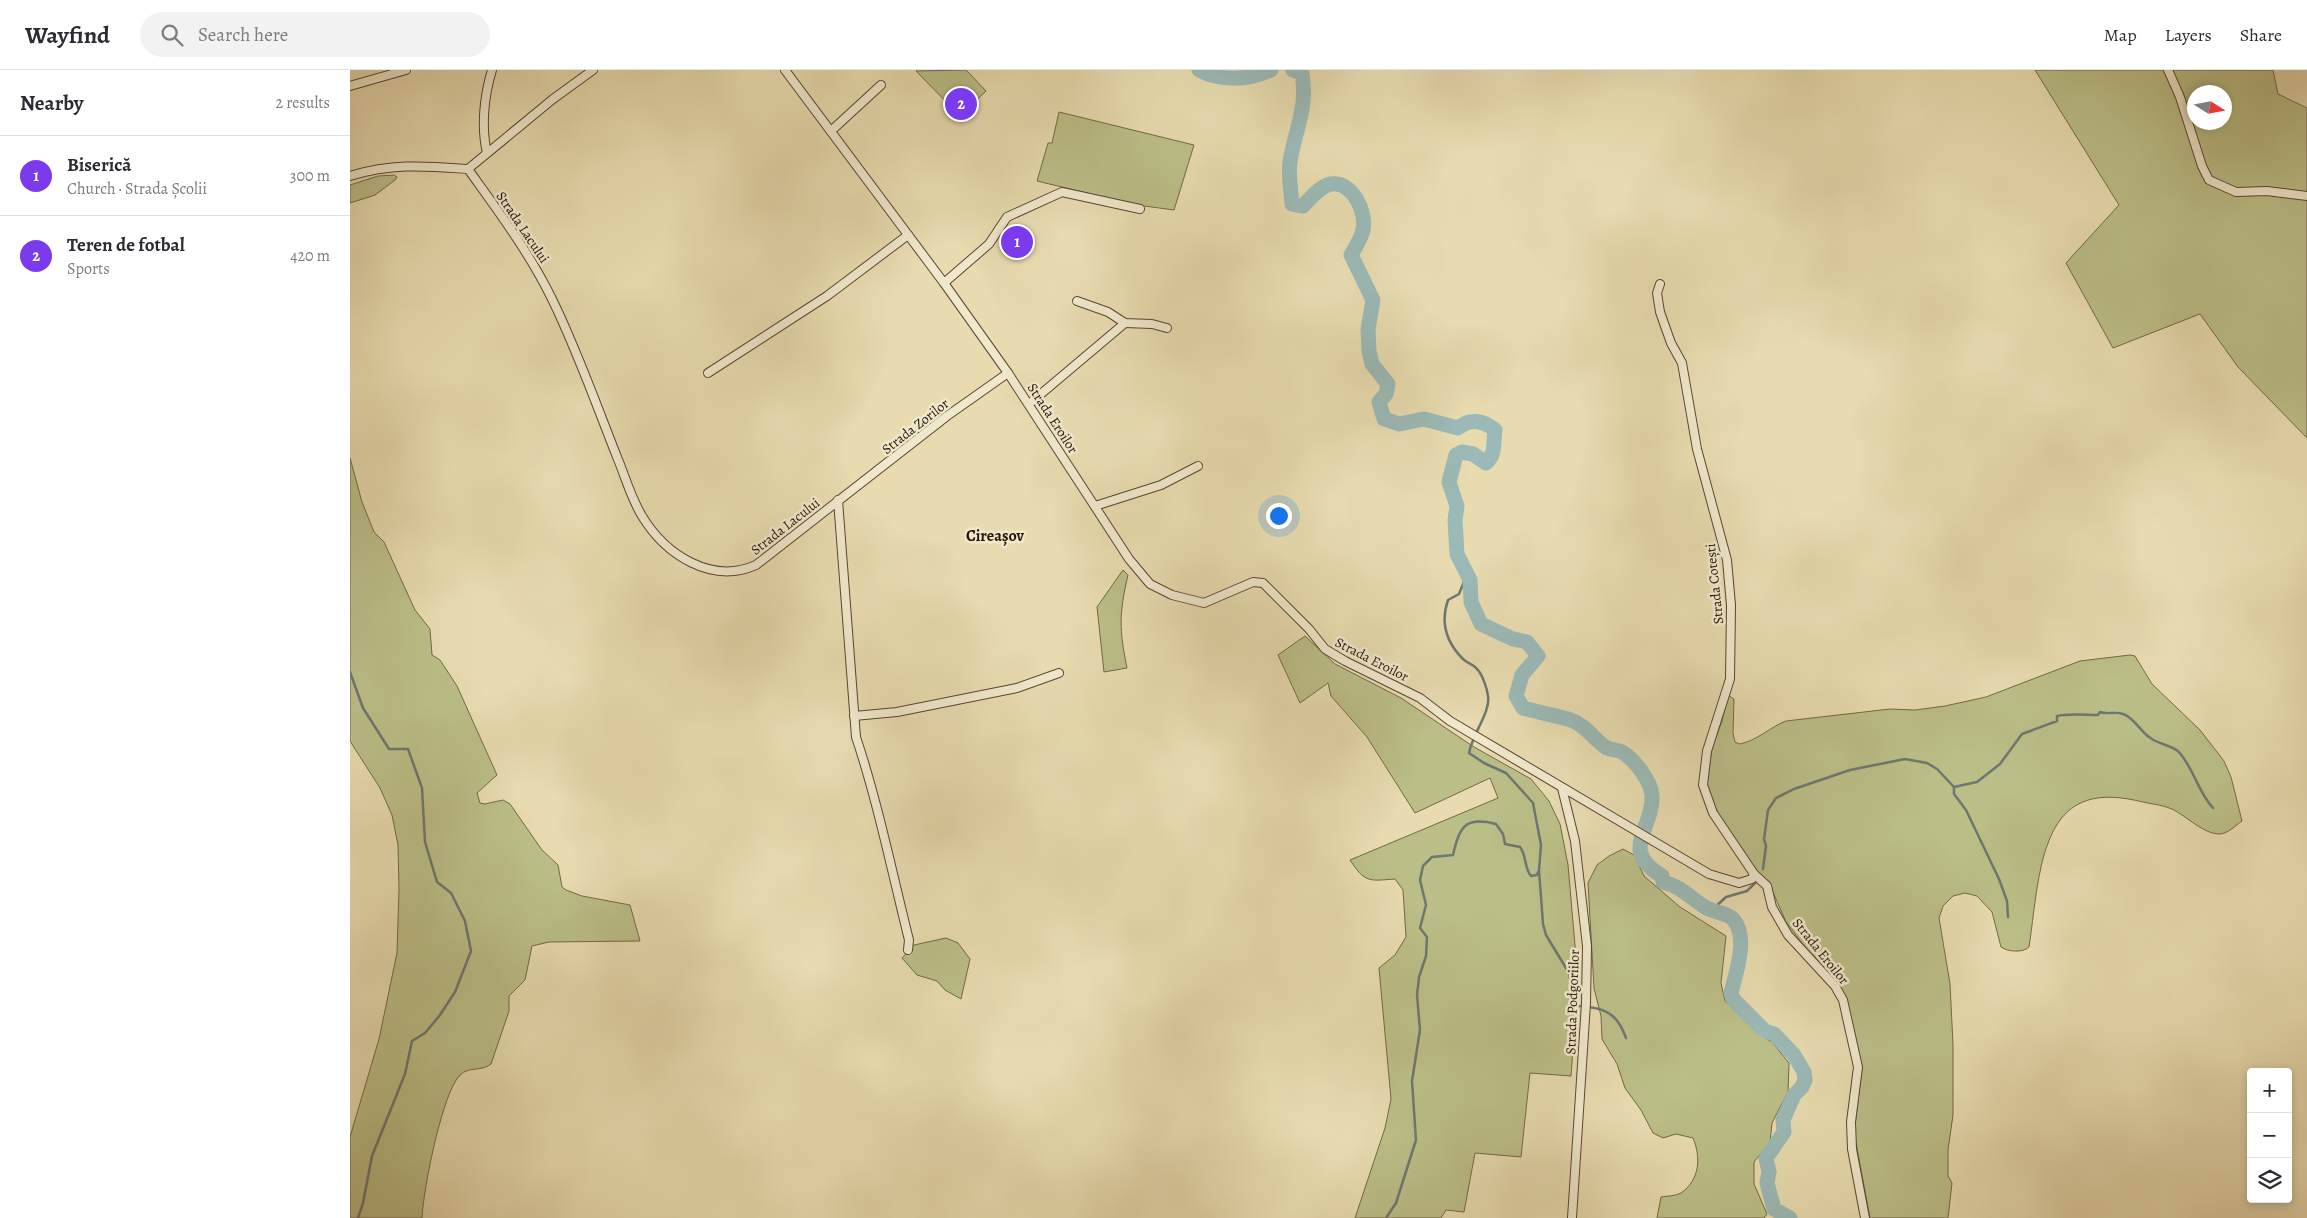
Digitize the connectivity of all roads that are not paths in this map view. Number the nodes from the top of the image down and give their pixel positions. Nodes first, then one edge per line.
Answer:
1 (406, 70) edge
2 (492, 70) edge
3 (593, 70) edge
4 (785, 70) edge
5 (2168, 70) edge
6 (881, 85) dead end
7 (350, 86) edge
8 (831, 131) junction
9 (487, 153) junction
10 (468, 169) junction
11 (350, 176) edge
12 (2307, 196) edge
13 (1140, 209) dead end
14 (908, 235) junction
15 (944, 283) junction
16 (1660, 284) dead end
17 (1077, 301) dead end
18 (1126, 323) junction
19 (1167, 328) dead end
20 (708, 373) dead end
21 (1008, 373) junction
22 (1028, 404) junction
23 (1198, 466) dead end
24 (838, 500) junction
25 (1095, 506) junction
26 (1058, 673) dead end
27 (854, 716) junction
28 (1562, 788) junction
29 (1754, 874) junction
30 (908, 950) dead end
31 (1572, 1218) edge
32 (1865, 1218) edge

1 - 7 street
2 - 9 street
3 - 9 street
4 - 8 street, Strada Eroilor
5 - 12 street
6 - 8 street
8 - 14 street, Strada Eroilor
9 - 10 street
10 - 11 street
10 - 24 street, Strada Lacului
13 - 15 street
14 - 15 street, Strada Eroilor
14 - 20 street
15 - 21 street, Strada Eroilor
16 - 29 street, Strada Cotești
17 - 18 street
18 - 19 street
18 - 22 street
21 - 22 street, Strada Eroilor
21 - 24 street, Strada Zorilor
22 - 25 street, Strada Eroilor
23 - 25 street
24 - 27 street, Strada Lacului
25 - 28 street, Strada Eroilor
26 - 27 street
27 - 30 street, Strada Lacului
28 - 29 street, Strada Eroilor
28 - 31 street, Strada Podgoriilor
29 - 32 street, Strada Eroilor

